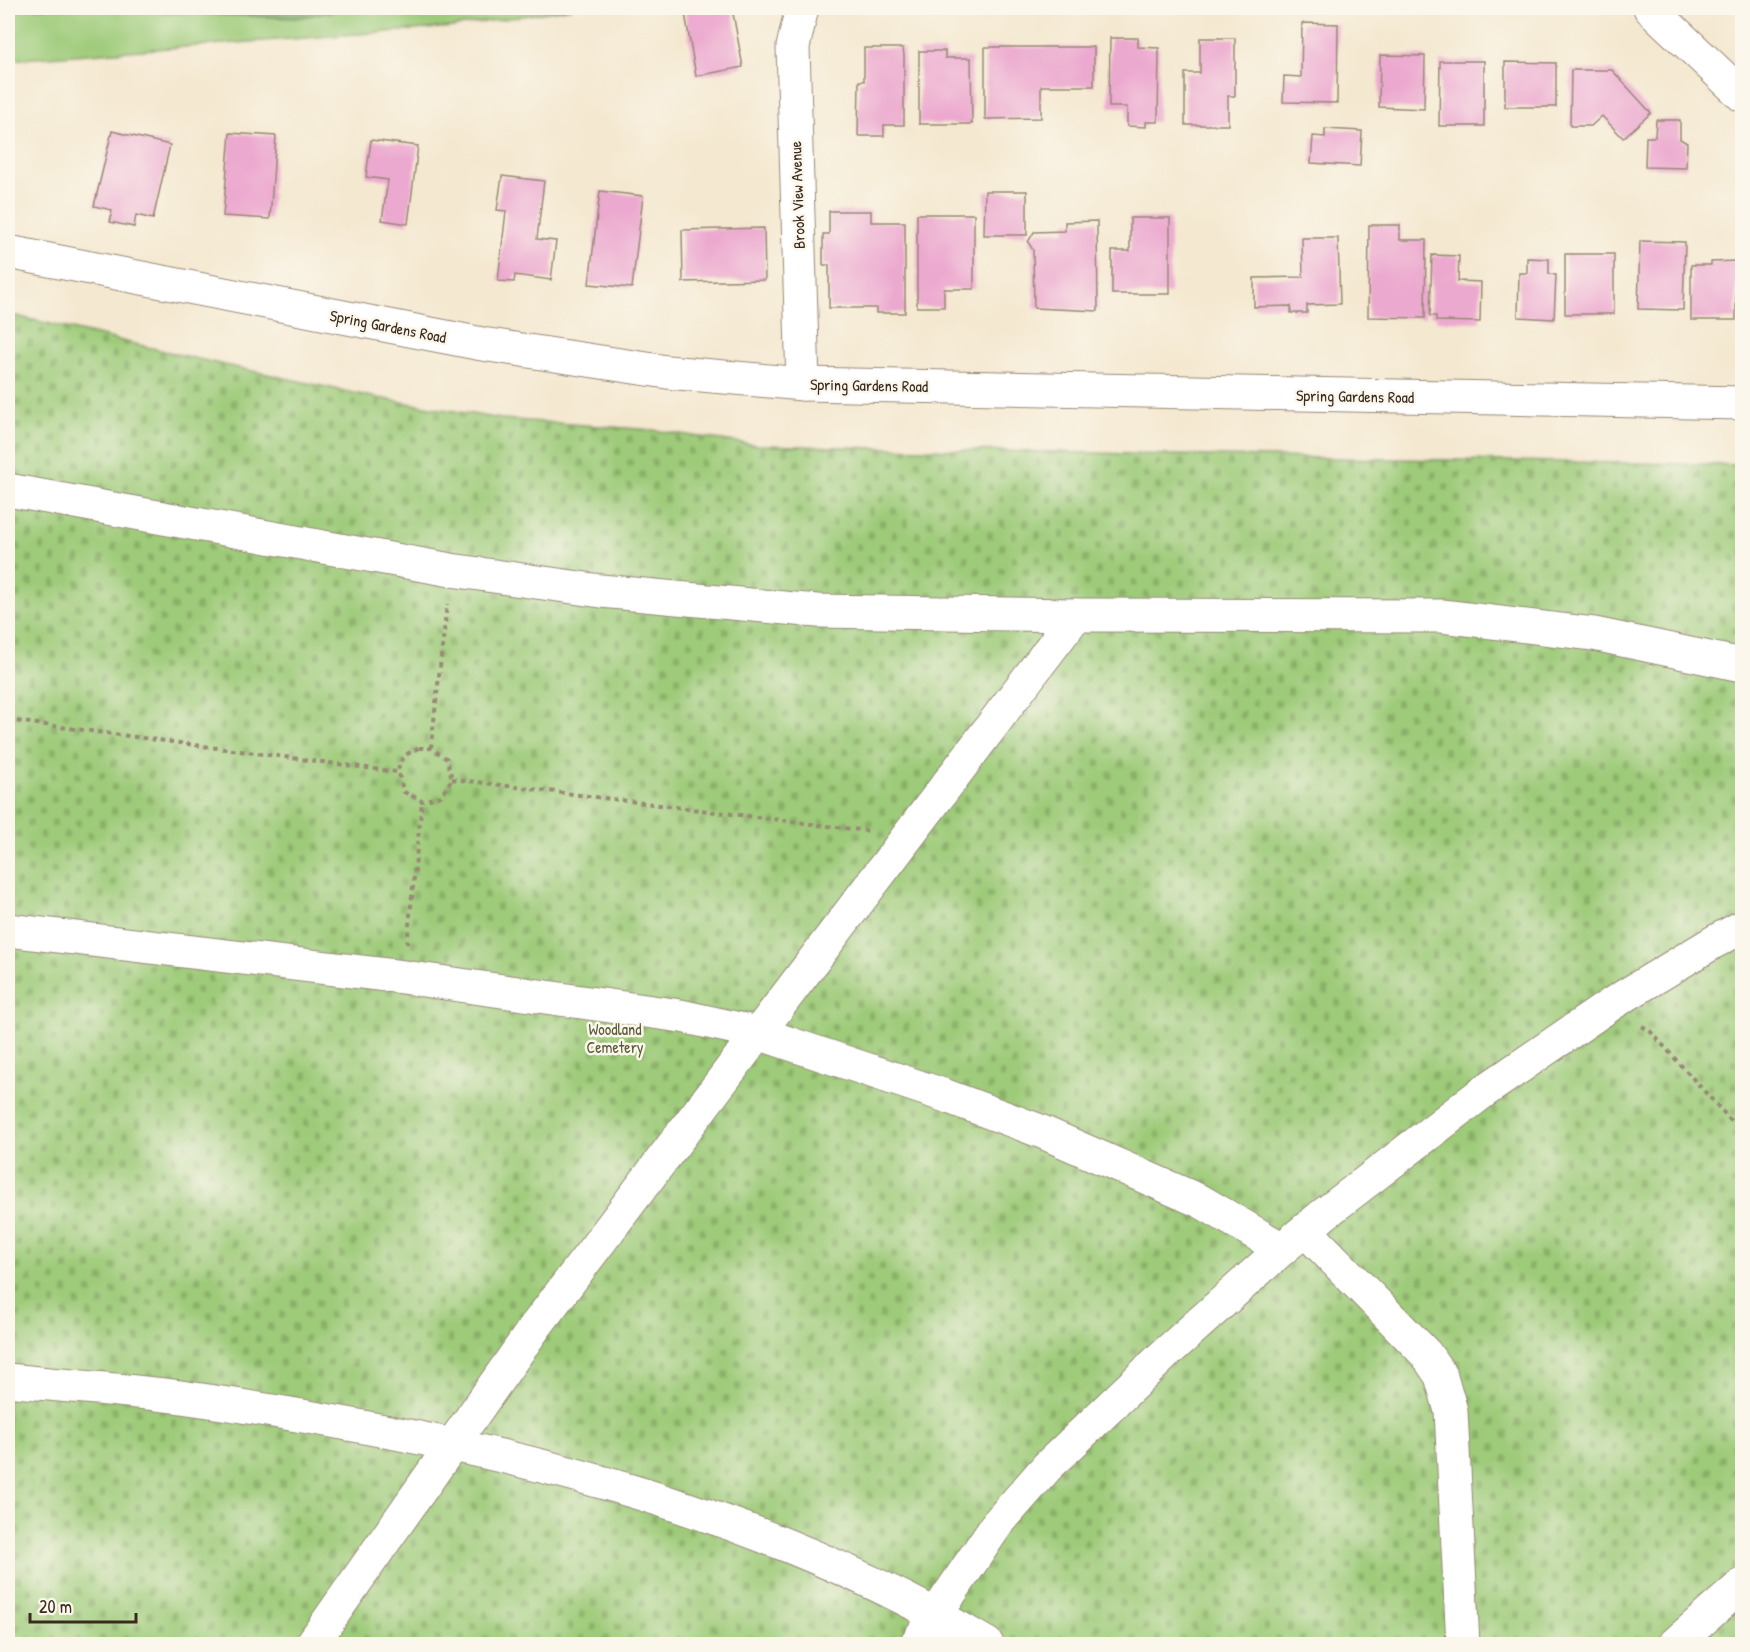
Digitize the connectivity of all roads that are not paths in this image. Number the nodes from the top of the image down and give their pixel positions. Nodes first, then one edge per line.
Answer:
1 (802, 8) edge
2 (1650, 8) edge
3 (1743, 95) edge
4 (8, 252) edge
5 (803, 384) junction
6 (1743, 403) edge
7 (8, 490) edge
8 (1076, 615) junction
9 (1743, 665) edge
10 (1743, 927) edge
11 (8, 930) edge
12 (758, 1033) junction
13 (1293, 1240) junction
14 (8, 1380) edge
15 (451, 1444) junction
16 (1743, 1585) edge
17 (936, 1614) junction
18 (312, 1644) edge
19 (916, 1644) edge
20 (987, 1644) edge
21 (1463, 1644) edge
22 (1675, 1644) edge

1 - 5 street, Brook View Avenue
2 - 3 street
4 - 5 street, Spring Gardens Road
5 - 6 street, Spring Gardens Road
7 - 8 street
8 - 9 street
8 - 12 street
10 - 13 street
11 - 12 street
12 - 13 street
12 - 15 street
13 - 17 street
13 - 21 street
14 - 15 street
15 - 17 street
15 - 18 street
16 - 22 street
17 - 19 street
17 - 20 street

